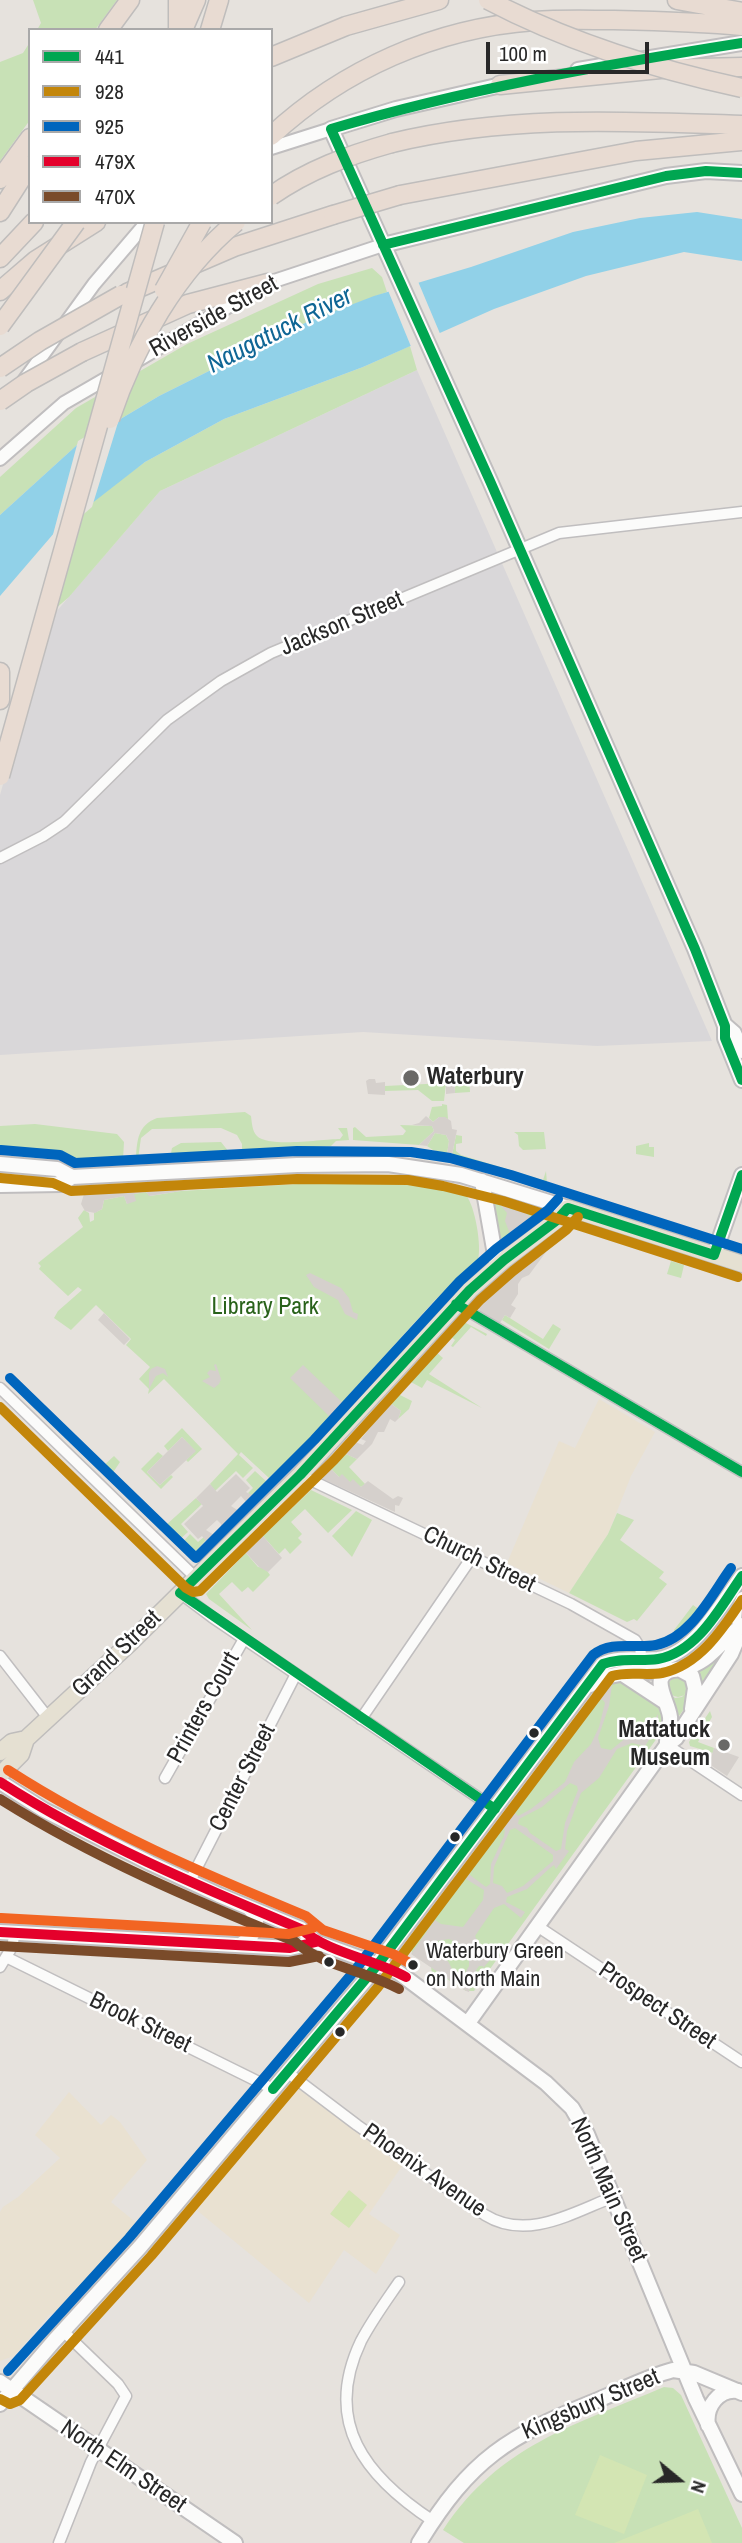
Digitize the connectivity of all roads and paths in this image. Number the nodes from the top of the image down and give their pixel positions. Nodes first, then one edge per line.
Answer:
1 (132, 0) edge
2 (178, 0) edge
3 (199, 0) edge
4 (219, 0) edge
5 (439, 0) edge
6 (488, 0) edge
7 (677, 0) edge
8 (742, 12) edge
9 (742, 26) edge
10 (110, 28) edge
11 (116, 28) edge
12 (186, 28) edge
13 (211, 28) edge
14 (742, 43) edge
15 (273, 56) edge
16 (742, 67) edge
17 (500, 85) junction
18 (742, 88) edge
19 (742, 125) edge
20 (331, 129) junction
21 (273, 134) edge
22 (28, 141) edge
23 (742, 141) edge
24 (273, 147) edge
25 (28, 168) edge
26 (742, 173) edge
27 (0, 179) edge
28 (273, 195) edge
29 (0, 212) edge
30 (32, 224) edge
31 (75, 224) edge
32 (93, 224) edge
33 (149, 224) edge
34 (150, 224) edge
35 (201, 224) edge
36 (234, 224) edge
37 (383, 245) junction
38 (0, 258) edge
39 (268, 283) junction
40 (0, 290) edge
41 (0, 326) edge
42 (0, 368) edge
43 (0, 401) edge
44 (0, 412) edge
45 (0, 459) edge
46 (742, 512) edge
47 (519, 550) junction
48 (49, 605) junction
49 (0, 672) edge
50 (0, 700) edge
51 (0, 775) edge
52 (0, 858) edge
53 (725, 1026) junction
54 (742, 1051) edge
55 (742, 1080) edge
56 (0, 1164) edge
57 (742, 1175) edge
58 (72, 1177) junction
59 (482, 1181) junction
60 (0, 1185) edge
61 (568, 1208) junction
62 (714, 1255) junction
63 (742, 1264) edge
64 (497, 1266) junction
65 (456, 1304) junction
66 (0, 1388) edge
67 (742, 1472) edge
68 (300, 1475) junction
69 (472, 1557) junction
70 (742, 1576) edge
71 (196, 1578) junction
72 (180, 1593) junction
73 (742, 1597) edge
74 (742, 1626) edge
75 (244, 1639) junction
76 (0, 1656) edge
77 (642, 1660) junction
78 (674, 1662) junction
79 (296, 1674) junction
80 (619, 1674) junction
81 (587, 1687) junction
82 (666, 1702) junction
83 (48, 1719) junction
84 (361, 1719) junction
85 (686, 1723) junction
86 (26, 1739) junction
87 (667, 1745) junction
88 (0, 1752) edge
89 (0, 1775) edge
90 (165, 1778) dead end
91 (0, 1782) edge
92 (742, 1795) edge
93 (495, 1809) junction
94 (190, 1881) junction
95 (248, 1907) junction
96 (537, 1926) junction
97 (0, 1932) edge
98 (15, 1932) junction
99 (316, 1942) junction
100 (243, 1944) junction
101 (6, 1957) junction
102 (379, 1963) junction
103 (0, 1967) edge
104 (468, 2023) junction
105 (742, 2062) edge
106 (288, 2072) junction
107 (273, 2088) junction
108 (612, 2197) junction
109 (399, 2282) dead end
110 (63, 2330) junction
111 (684, 2371) junction
112 (6, 2386) edge
113 (742, 2393) edge
114 (0, 2404) edge
115 (708, 2426) junction
116 (97, 2450) junction
117 (742, 2494) edge
118 (433, 2521) junction
119 (59, 2543) edge
120 (235, 2543) edge
121 (419, 2543) edge

1 - 10 highway
1 - 11 highway
2 - 12 highway
3 - 12 highway
4 - 13 highway
5 - 15 highway
6 - 18 highway, bridge
7 - 8 highway
9 - 21 highway
14 - 17 main road
16 - 17 highway
17 - 20 main road
19 - 28 highway, bridge
20 - 24 street
20 - 37 main road
22 - 27 highway
23 - 42 highway, bridge
25 - 29 highway
26 - 37 main road, Riverside Street
30 - 38 highway
31 - 41 highway, bridge
32 - 40 highway
33 - 44 street
34 - 48 highway, bridge
35 - 48 highway, bridge
36 - 48 highway, bridge
37 - 39 street, Riverside Street
37 - 47 main road
39 - 43 highway, bridge
39 - 45 street, Riverside Street
46 - 47 street, Jackson Street
47 - 52 street, Jackson Street
47 - 53 main road
48 - 51 highway, bridge
49 - 50 highway
53 - 54 main road
53 - 55 main road
56 - 58 main road
57 - 62 main road
58 - 59 main road
58 - 60 main road
59 - 61 main road
59 - 64 main road
61 - 62 main road
61 - 64 main road, Grand Street
62 - 63 main road
64 - 65 main road, Grand Street
65 - 67 street
65 - 68 main road, Grand Street
66 - 71 street
68 - 69 street, Church Street
68 - 71 main road, Grand Street
69 - 77 street, Church Street
69 - 84 street
70 - 78 main road
71 - 72 main road, Grand Street
72 - 75 street
72 - 83 main road, Grand Street
73 - 74 street
74 - 78 main road
74 - 85 main road
75 - 79 street
75 - 90 street, Printers Court
76 - 83 street
77 - 78 main road
77 - 81 main road
78 - 80 main road
78 - 82 main road
78 - 85 main road
79 - 84 street
79 - 94 street, Center Street
80 - 81 main road
80 - 82 main road
81 - 93 main road
82 - 87 main road
83 - 86 main road, Grand Street
84 - 93 street
85 - 87 main road
86 - 88 main road, Grand Street
86 - 89 main road, Grand Street
87 - 92 street
87 - 96 main road
91 - 94 main road
93 - 102 main road
94 - 95 main road
95 - 99 main road
95 - 100 main road
96 - 104 main road
96 - 105 street, Prospect Street
97 - 98 main road
98 - 100 main road
98 - 101 street
99 - 100 main road
99 - 102 main road, North Main Street
101 - 103 street
101 - 107 street, Brook Street
102 - 104 main road, North Main Street
102 - 106 main road
104 - 108 main road, North Main Street
106 - 107 main road
106 - 108 street, Phoenix Avenue
107 - 110 main road
108 - 111 main road, North Main Street
109 - 118 street
110 - 112 main road
110 - 116 street
111 - 113 main road
111 - 115 main road, North Main Street
111 - 118 main road, Kingsbury Street
112 - 114 main road
112 - 116 main road, North Elm Street
113 - 115 main road
115 - 117 main road, North Main Street
116 - 119 street
116 - 120 main road, North Elm Street
118 - 121 main road, Kingsbury Street

